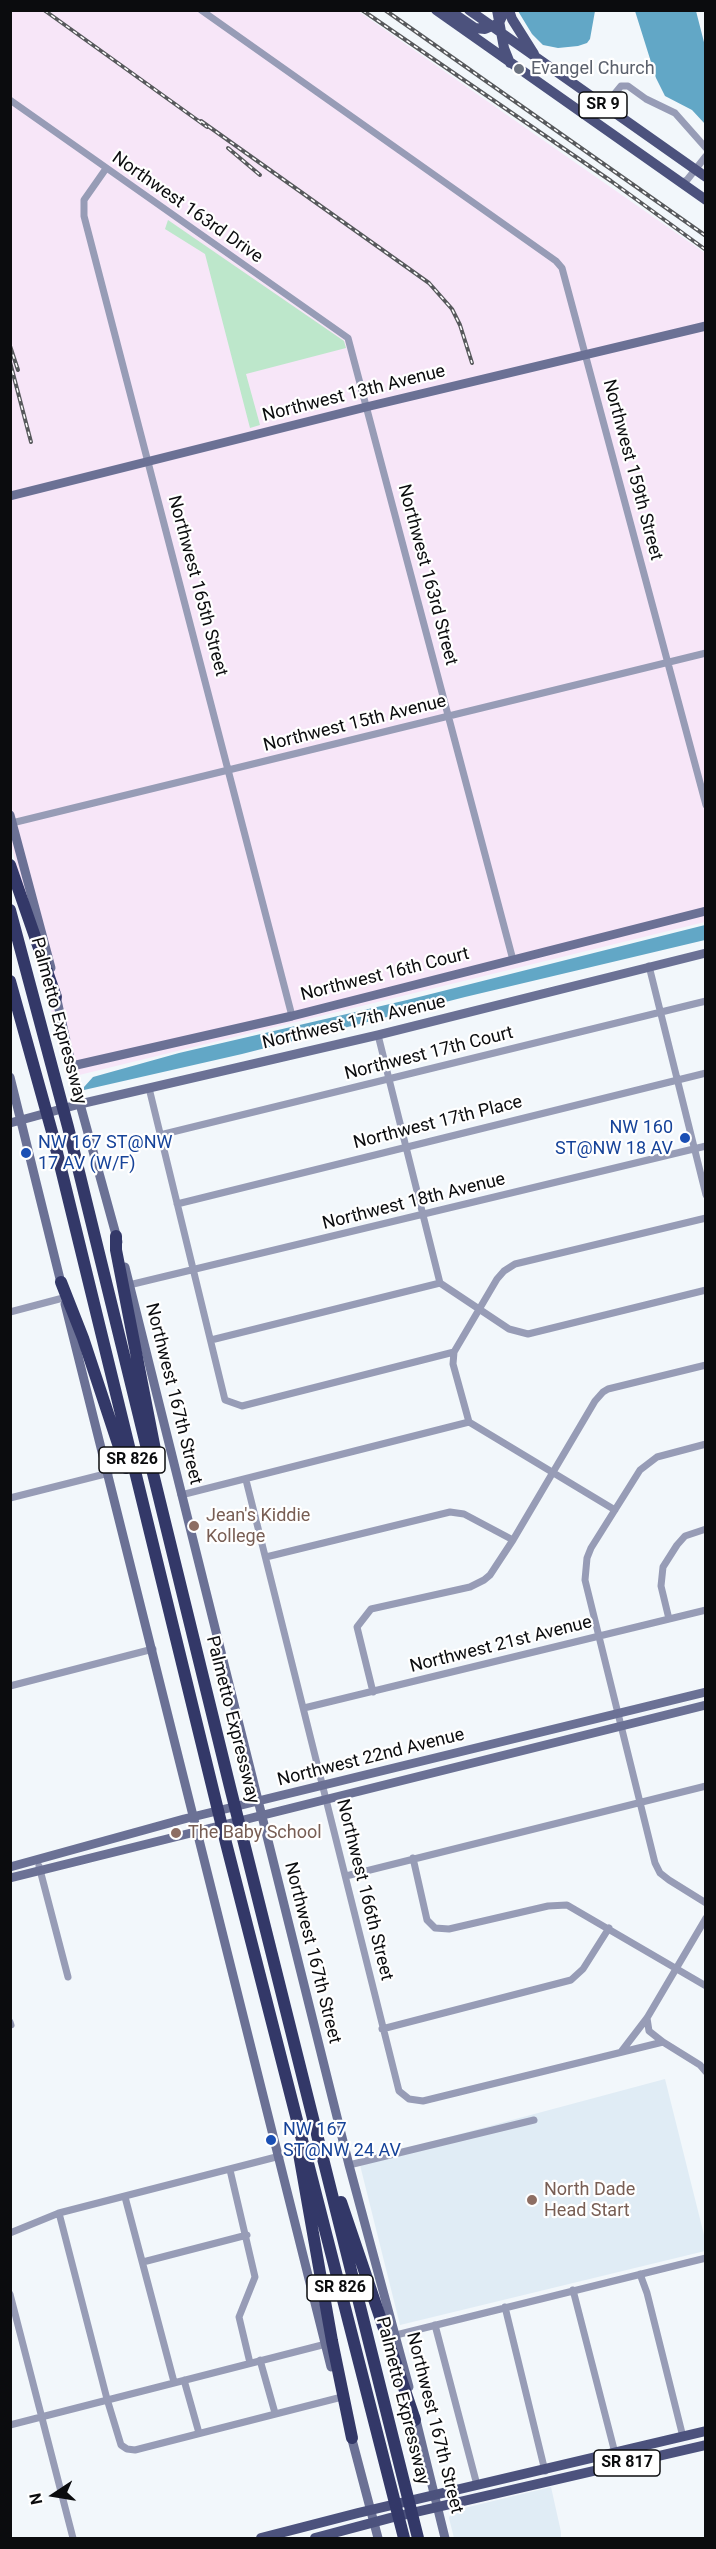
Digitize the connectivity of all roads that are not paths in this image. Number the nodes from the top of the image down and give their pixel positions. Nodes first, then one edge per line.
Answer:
1 (201, 10) edge
2 (436, 10) edge
3 (449, 10) edge
4 (469, 10) edge
5 (497, 10) edge
6 (507, 10) edge
7 (497, 28) junction
8 (536, 57) junction
9 (511, 63) junction
10 (595, 99) junction
11 (10, 100) edge
12 (705, 148) edge
13 (705, 156) edge
14 (694, 169) junction
15 (105, 170) junction
16 (705, 177) edge
17 (681, 183) junction
18 (705, 200) edge
19 (705, 326) edge
20 (348, 338) joint
21 (585, 354) junction
22 (366, 406) junction
23 (149, 462) junction
24 (10, 496) edge
25 (705, 653) edge
26 (668, 662) junction
27 (450, 716) junction
28 (230, 771) junction
29 (705, 805) edge
30 (11, 819) edge
31 (10, 865) edge
32 (10, 910) edge
33 (705, 911) edge
34 (705, 953) edge
35 (513, 960) junction
36 (649, 966) junction
37 (10, 981) edge
38 (56, 997) junction
39 (705, 1001) edge
40 (661, 1012) junction
41 (292, 1016) junction
42 (378, 1035) junction
43 (72, 1066) junction
44 (705, 1073) edge
45 (10, 1077) edge
46 (390, 1079) junction
47 (677, 1080) junction
48 (149, 1088) junction
49 (80, 1104) junction
50 (22, 1120) junction
51 (10, 1123) edge
52 (160, 1136) junction
53 (406, 1146) junction
54 (705, 1146) edge
55 (694, 1148) junction
56 (705, 1195) edge
57 (177, 1204) junction
58 (424, 1215) junction
59 (705, 1218) edge
60 (116, 1236) junction
61 (194, 1271) junction
62 (61, 1282) junction
63 (440, 1283) junction
64 (129, 1286) junction
65 (705, 1290) edge
66 (63, 1298) junction
67 (477, 1310) junction
68 (10, 1312) edge
69 (211, 1340) junction
70 (454, 1352) junction
71 (705, 1365) edge
72 (469, 1422) junction
73 (705, 1444) edge
74 (553, 1472) junction
75 (109, 1473) junction
76 (246, 1480) junction
77 (181, 1495) junction
78 (10, 1498) edge
79 (615, 1510) junction
80 (163, 1515) junction
81 (705, 1529) edge
82 (513, 1540) junction
83 (266, 1557) junction
84 (159, 1571) junction
85 (705, 1610) edge
86 (669, 1619) junction
87 (598, 1637) junction
88 (153, 1649) junction
89 (10, 1686) edge
90 (373, 1692) junction
91 (705, 1692) edge
92 (705, 1705) edge
93 (304, 1708) junction
94 (618, 1713) junction
95 (621, 1726) junction
96 (705, 1786) edge
97 (322, 1787) junction
98 (326, 1800) junction
99 (640, 1802) junction
100 (258, 1803) junction
101 (195, 1817) junction
102 (261, 1817) junction
103 (199, 1833) junction
104 (413, 1858) junction
105 (38, 1860) junction
106 (10, 1867) edge
107 (41, 1870) junction
108 (346, 1876) junction
109 (10, 1878) edge
110 (705, 1903) edge
111 (705, 1918) edge
112 (609, 1928) junction
113 (676, 1969) junction
114 (68, 1977) dead end
115 (705, 1986) edge
116 (647, 2018) junction
117 (382, 2028) junction
118 (638, 2032) junction
119 (651, 2033) junction
120 (631, 2042) junction
121 (663, 2043) junction
122 (652, 2045) junction
123 (634, 2050) junction
124 (621, 2052) junction
125 (705, 2072) edge
126 (290, 2088) junction
127 (534, 2120) dead end
128 (322, 2149) junction
129 (280, 2156) junction
130 (349, 2165) junction
131 (230, 2170) junction
132 (125, 2197) junction
133 (59, 2213) junction
134 (10, 2233) edge
135 (246, 2235) junction
136 (705, 2258) edge
137 (142, 2262) junction
138 (640, 2274) junction
139 (573, 2290) junction
140 (10, 2294) edge
141 (505, 2307) junction
142 (435, 2325) junction
143 (396, 2335) junction
144 (326, 2344) junction
145 (260, 2360) junction
146 (249, 2363) junction
147 (184, 2380) junction
148 (174, 2382) junction
149 (338, 2398) junction
150 (107, 2399) junction
151 (275, 2414) junction
152 (42, 2416) junction
153 (415, 2420) junction
154 (10, 2425) edge
155 (705, 2431) edge
156 (199, 2433) junction
157 (683, 2437) junction
158 (352, 2438) junction
159 (705, 2445) edge
160 (615, 2453) junction
161 (545, 2470) junction
162 (548, 2482) junction
163 (477, 2485) junction
164 (434, 2496) junction
165 (437, 2508) junction
166 (371, 2510) junction
167 (375, 2523) junction
168 (417, 2534) edge
169 (331, 2536) edge
170 (403, 2536) edge
171 (73, 2538) edge
172 (261, 2538) edge
173 (315, 2538) edge
174 (378, 2538) edge
175 (445, 2538) edge

1 - 21 street, Northwest 159th Street
2 - 9 main road, SR 9
3 - 7 main road
4 - 7 main road, SR 9
5 - 7 main road
6 - 7 main road
6 - 8 main road
7 - 8 main road, SR 9
7 - 9 main road
8 - 10 main road, SR 9
9 - 17 main road, SR 9
10 - 12 street
10 - 14 main road, SR 9
11 - 15 street, Northwest 163rd Drive
13 - 14 street
14 - 16 main road, SR 9
14 - 17 street
15 - 20 street, Northwest 163rd Drive
15 - 23 street, Northwest 165th Street
17 - 18 main road, SR 9
19 - 21 street, Northwest 13th Avenue
20 - 22 street, Northwest 163rd Street
21 - 22 street, Northwest 13th Avenue
21 - 26 street, Northwest 159th Street
22 - 23 street, Northwest 13th Avenue
22 - 27 street, Northwest 163rd Street
23 - 24 street, Northwest 13th Avenue
23 - 28 street, Northwest 165th Street
25 - 26 street, Northwest 15th Avenue
26 - 27 street, Northwest 15th Avenue
26 - 29 street, Northwest 159th Street
27 - 28 street, Northwest 15th Avenue
27 - 35 street, Northwest 163rd Street
28 - 30 street, Northwest 15th Avenue
28 - 41 street, Northwest 165th Street
30 - 38 street, Northwest 167th Street
31 - 38 highway
32 - 80 highway, Palmetto Expressway / SR 826
33 - 35 street, Northwest 16th Court
34 - 36 street, Northwest 17th Avenue
35 - 41 street, Northwest 16th Court
36 - 40 street
36 - 42 street, Northwest 17th Avenue
37 - 84 highway, Palmetto Expressway / SR 826
38 - 43 street, Northwest 167th Street
39 - 40 street, Northwest 17th Court
40 - 46 street, Northwest 17th Court
40 - 47 street
41 - 43 street, Northwest 16th Court
42 - 46 street
42 - 48 street, Northwest 17th Avenue
43 - 49 street, Northwest 167th Street
44 - 47 street, Northwest 17th Place
45 - 50 street
46 - 52 street, Northwest 17th Court
46 - 53 street
47 - 53 street, Northwest 17th Place
47 - 55 street
48 - 49 street, Northwest 17th Avenue
48 - 52 street
49 - 50 street, Northwest 17th Avenue
49 - 60 street, Northwest 167th Street
50 - 51 street, Northwest 17th Avenue
50 - 62 street
52 - 57 street
53 - 57 street, Northwest 17th Place
53 - 58 street
54 - 55 street, Northwest 18th Avenue
55 - 56 street
55 - 58 street, Northwest 18th Avenue
57 - 61 street
58 - 61 street, Northwest 18th Avenue
58 - 63 street
59 - 67 street
60 - 64 street, Northwest 167th Street
60 - 80 highway
61 - 64 street, Northwest 18th Avenue
61 - 69 street
62 - 66 street
62 - 84 highway
63 - 67 street
63 - 69 street
64 - 77 street, Northwest 167th Street
65 - 67 street
66 - 68 street
66 - 75 street
67 - 70 street
69 - 70 street
70 - 72 street
71 - 74 street
72 - 74 street
72 - 76 street
73 - 79 street
74 - 79 street
74 - 82 street
75 - 78 street
75 - 88 street
76 - 77 street
76 - 83 street, Northwest 166th Street
77 - 100 street, Northwest 167th Street
79 - 87 street
80 - 128 highway, Palmetto Expressway / SR 826
81 - 86 street
82 - 83 street
82 - 90 street
83 - 93 street, Northwest 166th Street
84 - 126 highway, Palmetto Expressway / SR 826
85 - 86 street, Northwest 21st Avenue
86 - 87 street, Northwest 21st Avenue
87 - 90 street, Northwest 21st Avenue
87 - 94 street
88 - 89 street
88 - 101 street
90 - 93 street, Northwest 21st Avenue
91 - 94 street, Northwest 22nd Avenue
92 - 95 street, Northwest 22nd Avenue
93 - 97 street, Northwest 166th Street
94 - 95 street
94 - 97 street, Northwest 22nd Avenue
95 - 98 street, Northwest 22nd Avenue
95 - 99 street
96 - 99 street
97 - 98 street, Northwest 166th Street
97 - 100 street, Northwest 22nd Avenue
98 - 102 street, Northwest 22nd Avenue
98 - 108 street, Northwest 166th Street
99 - 104 street
99 - 110 street
100 - 101 street, Northwest 22nd Avenue
100 - 102 street, Northwest 167th Street
101 - 103 street
101 - 105 street, Northwest 22nd Avenue
102 - 103 street, Northwest 22nd Avenue
102 - 130 street, Northwest 167th Street
103 - 107 street, Northwest 22nd Avenue
103 - 129 street
104 - 108 street
104 - 112 street
105 - 106 street, Northwest 22nd Avenue
105 - 107 street
107 - 109 street, Northwest 22nd Avenue
107 - 114 street
108 - 117 street, Northwest 166th Street
111 - 113 street
112 - 113 street
112 - 117 street
113 - 115 street
113 - 116 street
116 - 118 street
116 - 119 street
117 - 124 street, Northwest 166th Street
118 - 119 street
118 - 120 street
119 - 121 street
119 - 122 street
120 - 123 street
120 - 124 street
121 - 122 street
121 - 125 street
122 - 123 street
123 - 124 street
126 - 158 highway
126 - 170 highway, Palmetto Expressway / SR 826
127 - 130 street
128 - 153 highway
128 - 168 highway, Palmetto Expressway / SR 826
129 - 131 street
129 - 144 street
130 - 143 street, Northwest 167th Street
131 - 132 street
131 - 135 street
132 - 133 street
132 - 137 street
133 - 134 street
133 - 150 street
135 - 137 street
135 - 146 street
136 - 138 street
137 - 148 street
138 - 139 street
138 - 157 street
139 - 141 street
139 - 160 street
140 - 152 street
141 - 142 street
141 - 161 street
142 - 143 street
142 - 163 street
143 - 153 street, Northwest 167th Street
144 - 145 street
144 - 149 street
145 - 146 street
145 - 151 street
146 - 147 street
147 - 148 street
147 - 156 street
148 - 150 street
149 - 151 street
149 - 158 street
150 - 152 street
150 - 156 street
151 - 156 street
152 - 154 street
152 - 171 street
153 - 164 street, Northwest 167th Street
155 - 157 main road, SR 817
157 - 160 main road, SR 817
158 - 166 street
159 - 162 main road, SR 817
160 - 161 main road, SR 817
161 - 162 street
161 - 163 main road, SR 817
162 - 165 main road, SR 817
163 - 164 main road, SR 817
164 - 165 street, Northwest 167th Street
164 - 166 main road, SR 817
165 - 167 main road, SR 817
165 - 175 street, Northwest 167th Street
166 - 167 street
166 - 172 main road, SR 817
167 - 169 main road, SR 817
167 - 174 street
169 - 173 main road, SR 817

